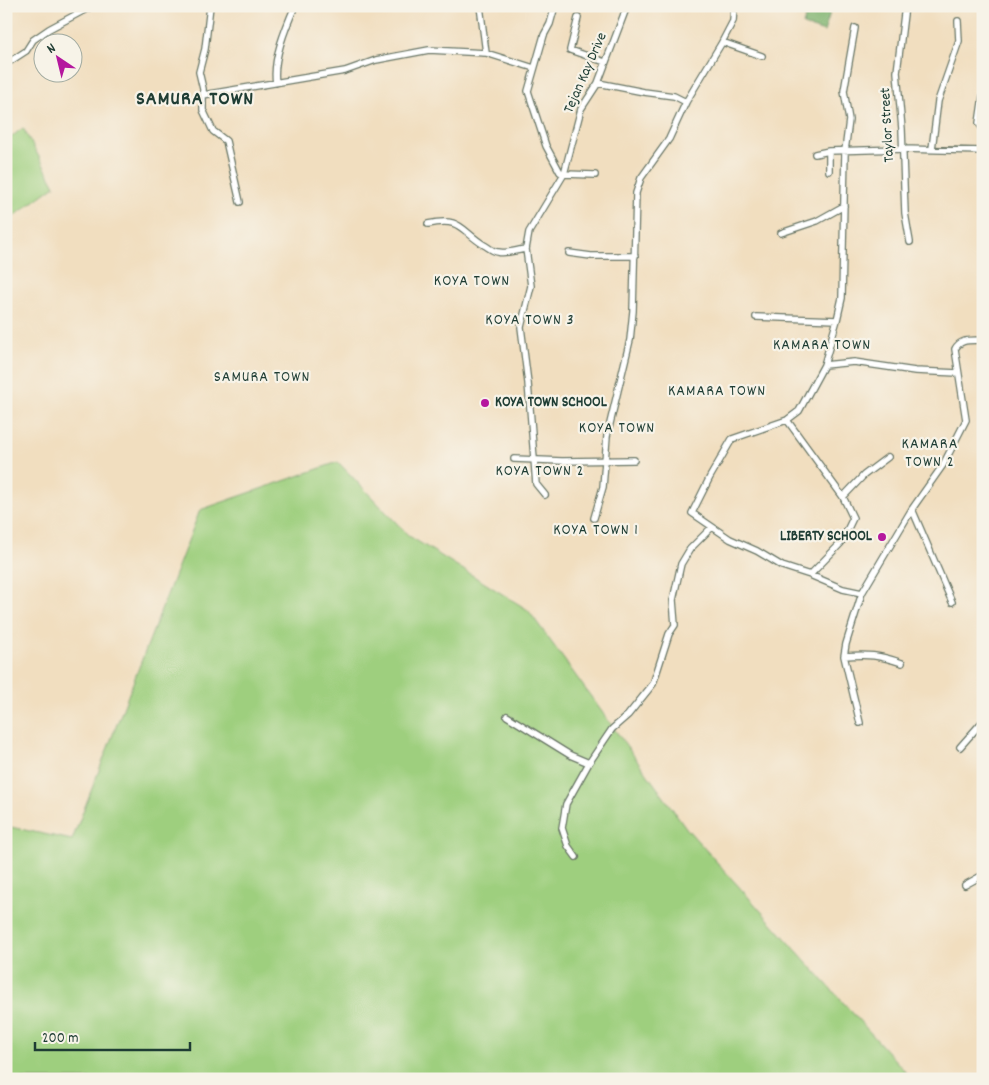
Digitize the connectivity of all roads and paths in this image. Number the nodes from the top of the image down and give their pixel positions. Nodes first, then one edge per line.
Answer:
1 (92, 6) edge
2 (210, 6) edge
3 (295, 6) edge
4 (480, 6) edge
5 (555, 6) edge
6 (627, 6) edge
7 (734, 6) edge
8 (905, 6) edge
9 (578, 18) dead end
10 (958, 21) dead end
11 (855, 28) dead end
12 (722, 42) junction
13 (486, 53) junction
14 (762, 56) dead end
15 (605, 62) junction
16 (6, 64) edge
17 (534, 68) junction
18 (276, 83) junction
19 (598, 83) junction
20 (203, 95) junction
21 (983, 96) edge
22 (686, 102) junction
23 (983, 129) edge
24 (902, 149) junction
25 (932, 149) junction
26 (829, 151) junction
27 (845, 151) junction
28 (983, 151) edge
29 (815, 154) dead end
30 (828, 171) dead end
31 (564, 174) junction
32 (595, 175) dead end
33 (240, 202) dead end
34 (844, 206) junction
35 (428, 224) dead end
36 (781, 233) dead end
37 (910, 242) dead end
38 (526, 249) junction
39 (569, 254) dead end
40 (635, 256) junction
41 (756, 317) dead end
42 (838, 320) junction
43 (983, 340) edge
44 (824, 365) junction
45 (958, 373) junction
46 (787, 420) junction
47 (888, 457) dead end
48 (514, 459) dead end
49 (533, 459) junction
50 (604, 460) junction
51 (634, 460) dead end
52 (545, 495) dead end
53 (843, 497) junction
54 (912, 509) junction
55 (594, 518) dead end
56 (712, 527) junction
57 (810, 574) junction
58 (862, 593) junction
59 (952, 602) dead end
60 (844, 656) junction
61 (902, 664) dead end
62 (507, 716) dead end
63 (983, 721) edge
64 (860, 724) dead end
65 (960, 747) dead end
66 (589, 763) junction
67 (576, 857) dead end
68 (983, 875) edge
69 (965, 885) dead end

1 - 16 street
2 - 20 street
3 - 18 street
4 - 13 street
5 - 17 street
6 - 15 street, Tejan Kay Drive
7 - 12 street
8 - 24 street, Taylor Street
9 - 15 street
10 - 25 street
11 - 27 street
12 - 14 street
12 - 22 street
13 - 17 street
13 - 18 street
15 - 19 street, Tejan Kay Drive
17 - 31 street
18 - 20 street
19 - 22 street
19 - 31 street, Tejan Kay Drive
20 - 33 street
21 - 23 street
22 - 40 street
24 - 25 street
24 - 27 street
24 - 37 street, Taylor Street
25 - 28 street
26 - 27 street
26 - 29 street
26 - 30 street
27 - 34 street
31 - 32 street
31 - 38 street, Tejan Kay Drive
34 - 36 street
34 - 42 street
35 - 38 street
38 - 49 street, Tejan Kay Drive
39 - 40 street
40 - 50 street
41 - 42 street
42 - 44 street
43 - 45 street
44 - 45 street
44 - 46 street
45 - 54 street
46 - 53 street
46 - 56 street
47 - 53 street
48 - 49 street
49 - 50 street
49 - 52 street, Tejan Kay Drive
50 - 51 street
50 - 55 street
53 - 57 street
54 - 58 street
54 - 59 street
56 - 57 street
56 - 66 street
57 - 58 street
58 - 60 street
60 - 61 street
60 - 64 street
62 - 66 street
63 - 65 street
66 - 67 street
68 - 69 street

